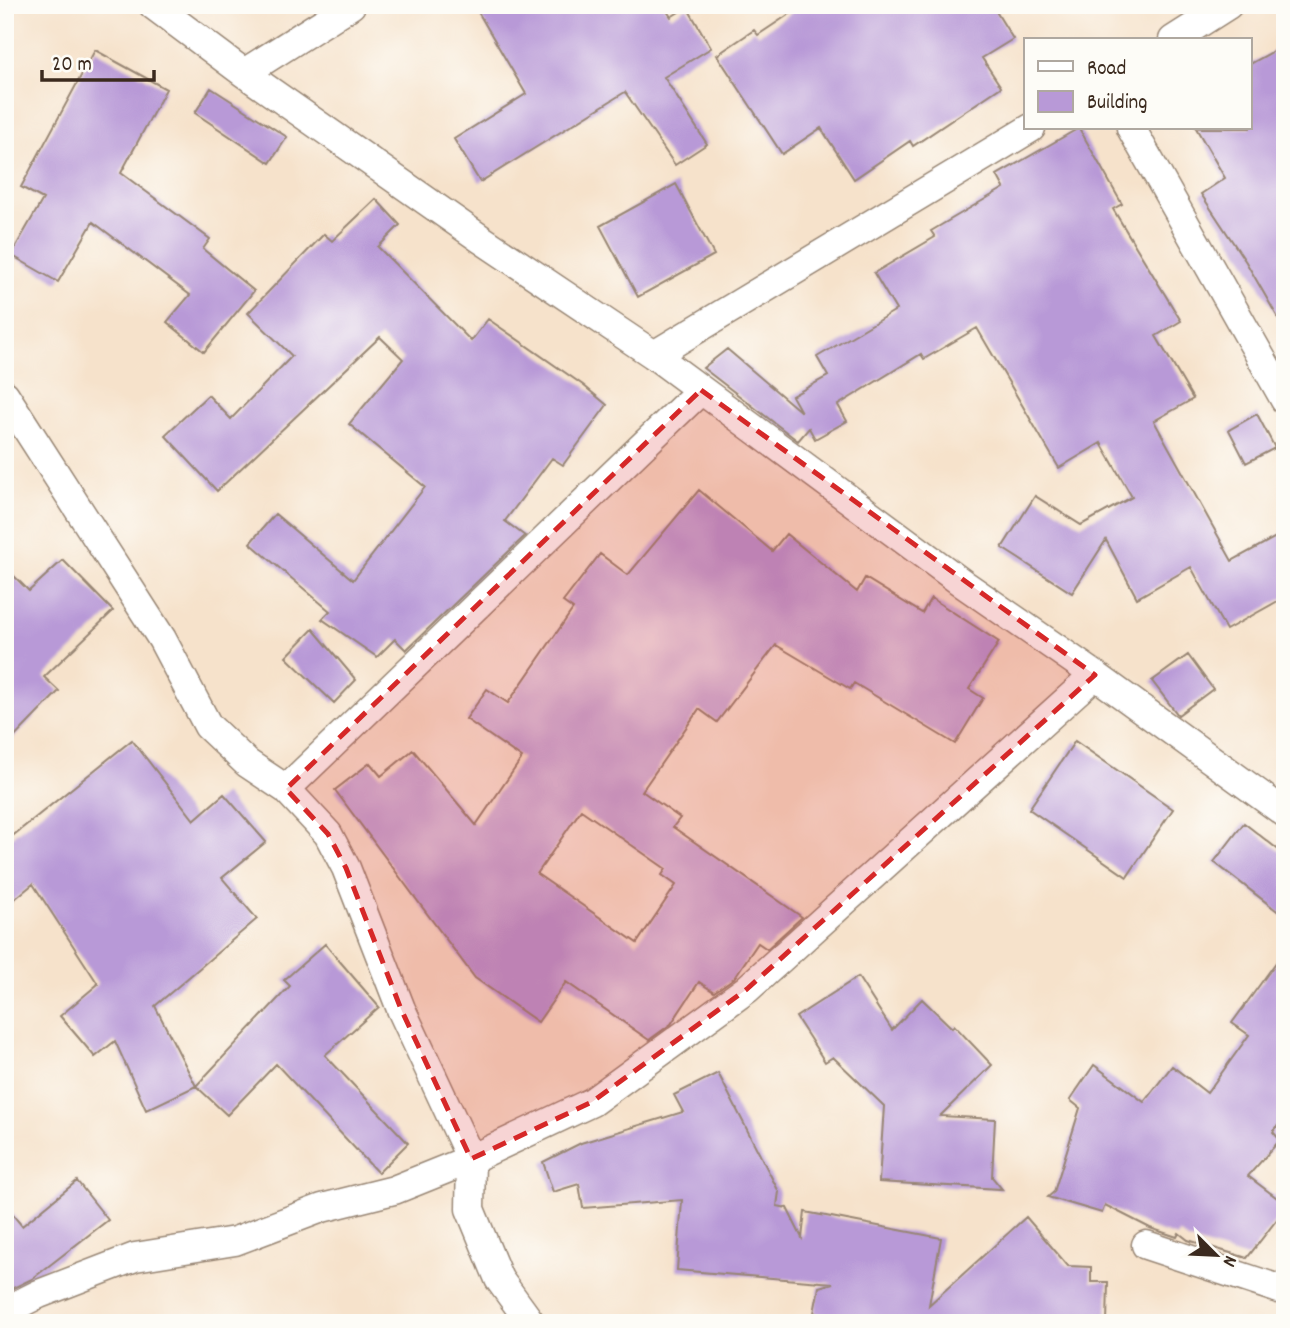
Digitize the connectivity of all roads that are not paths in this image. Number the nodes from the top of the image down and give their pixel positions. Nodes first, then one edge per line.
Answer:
1 (153, 5) edge
2 (351, 5) edge
3 (1228, 5) edge
4 (1176, 38) edge
5 (244, 73) junction
6 (1028, 130) edge
7 (1132, 130) edge
8 (654, 355) junction
9 (701, 390) junction
10 (5, 395) edge
11 (1285, 400) edge
12 (1095, 675) junction
13 (286, 789) junction
14 (1285, 813) edge
15 (471, 1159) junction
16 (1146, 1245) dead end
17 (1285, 1291) edge
18 (5, 1311) edge
19 (531, 1323) edge

1 - 5 street
2 - 5 street
3 - 4 street
5 - 8 street
6 - 8 street
7 - 11 street
8 - 9 street
9 - 12 street
9 - 13 street
10 - 13 street
12 - 14 street
12 - 15 street
13 - 15 street
15 - 18 street
15 - 19 street
16 - 17 street

